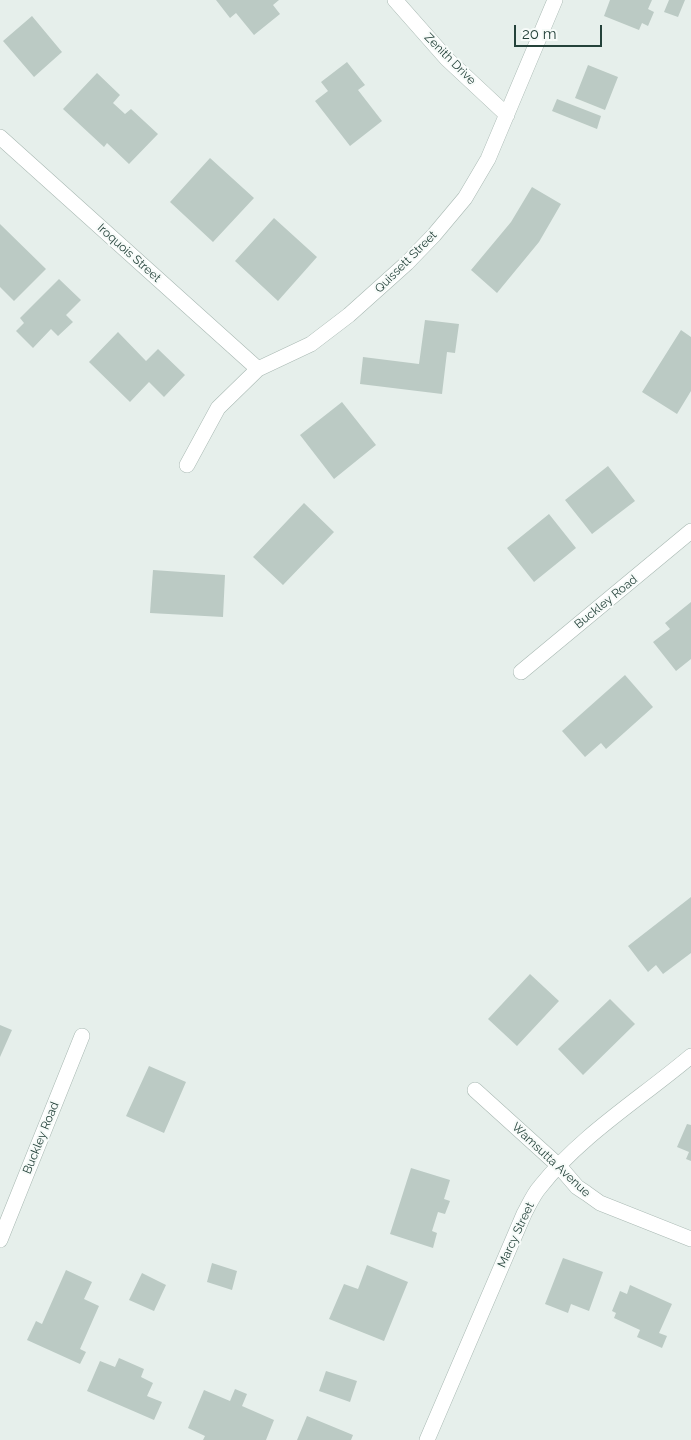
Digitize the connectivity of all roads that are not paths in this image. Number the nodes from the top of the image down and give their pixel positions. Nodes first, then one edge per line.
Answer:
1 (395, 0) edge
2 (555, 0) edge
3 (507, 115) junction
4 (0, 136) edge
5 (258, 369) junction
6 (187, 465) dead end
7 (691, 531) edge
8 (521, 672) dead end
9 (82, 1036) dead end
10 (691, 1056) edge
11 (475, 1090) dead end
12 (559, 1166) junction
13 (691, 1239) edge
14 (0, 1240) edge
15 (427, 1440) edge

1 - 3 street, Zenith Drive
2 - 3 street, Quissett Street
3 - 5 street, Quissett Street
4 - 5 street, Iroquois Street
5 - 6 street, Quissett Street
7 - 8 street, Buckley Road
9 - 14 street, Buckley Road
10 - 12 street, Marcy Street
11 - 12 street, Wamsutta Avenue
12 - 13 street, Wamsutta Avenue
12 - 15 street, Marcy Street

